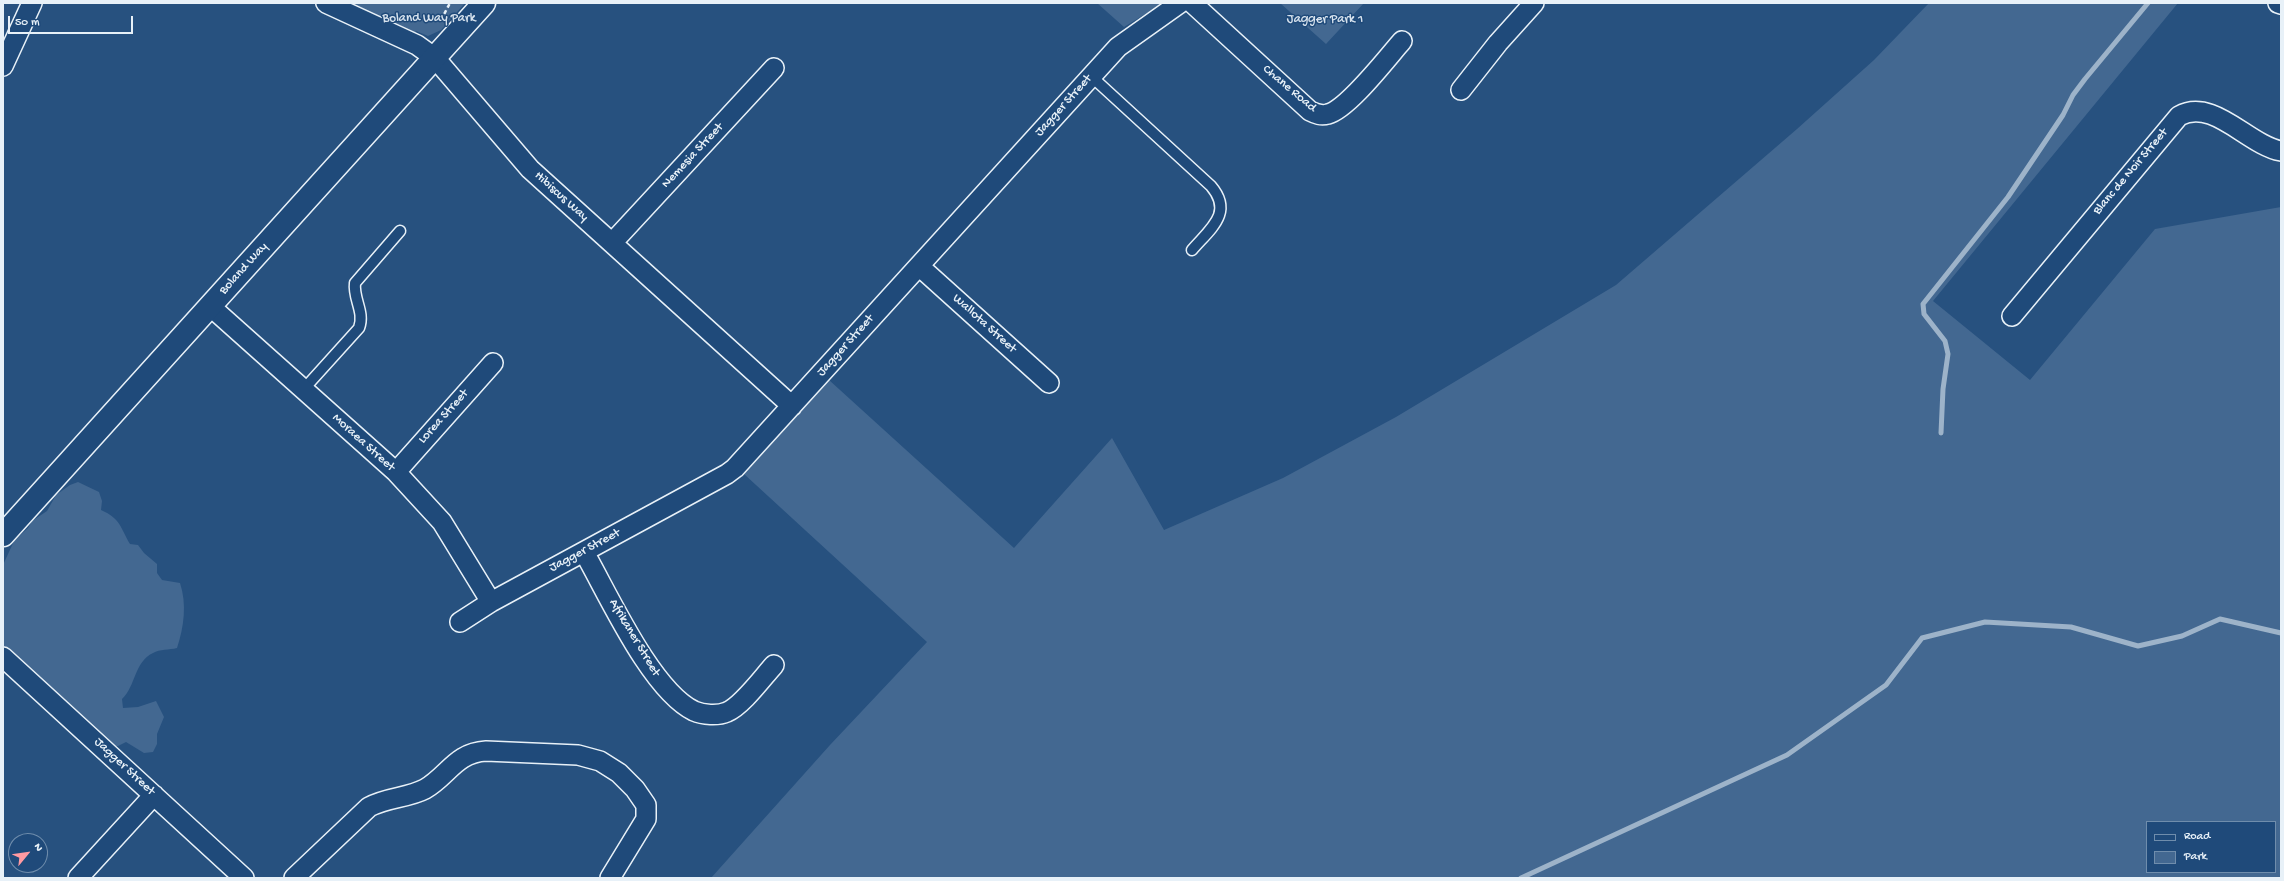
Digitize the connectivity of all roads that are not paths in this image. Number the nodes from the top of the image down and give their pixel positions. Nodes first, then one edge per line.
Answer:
1 (32, 3) edge
2 (326, 3) edge
3 (484, 3) edge
4 (1180, 3) edge
5 (1192, 3) edge
6 (1534, 3) edge
7 (1402, 41) dead end
8 (435, 58) junction
9 (3, 66) edge
10 (774, 68) dead end
11 (1091, 76) junction
12 (1462, 90) dead end
13 (2281, 151) edge
14 (400, 231) dead end
15 (612, 243) junction
16 (1192, 250) dead end
17 (919, 266) junction
18 (210, 306) junction
19 (2012, 316) dead end
20 (493, 363) dead end
21 (1049, 383) dead end
22 (303, 390) junction
23 (792, 406) junction
24 (396, 472) junction
25 (3, 535) edge
26 (584, 552) junction
27 (491, 602) junction
28 (460, 622) dead end
29 (3, 656) edge
30 (774, 665) dead end
31 (154, 795) junction
32 (78, 878) edge
33 (244, 878) edge
34 (294, 878) edge
35 (610, 878) edge

1 - 9 street
2 - 8 street, Hibiscus Way
3 - 8 street, Boland Way
4 - 11 street, Jagger Street
5 - 7 street, Chane Road
6 - 12 street
8 - 15 street, Hibiscus Way
8 - 18 street, Boland Way
10 - 15 street, Nemesia Street
11 - 16 lane
11 - 17 street, Jagger Street
13 - 19 street, Blanc de Noir Street
14 - 22 lane
15 - 23 street, Hibiscus Way
17 - 21 street, Wallota Street
17 - 23 street, Jagger Street
18 - 22 street, Moraea Street
18 - 25 street, Boland Way
20 - 24 street, Lorea Street
22 - 24 street, Moraea Street
23 - 26 street, Jagger Street
24 - 27 street, Moraea Street
26 - 27 street, Jagger Street
26 - 30 street, Afrikaner Street
27 - 28 street, Jagger Street
29 - 31 street, Jagger Street
31 - 32 street
31 - 33 street, Jagger Street
34 - 35 street

